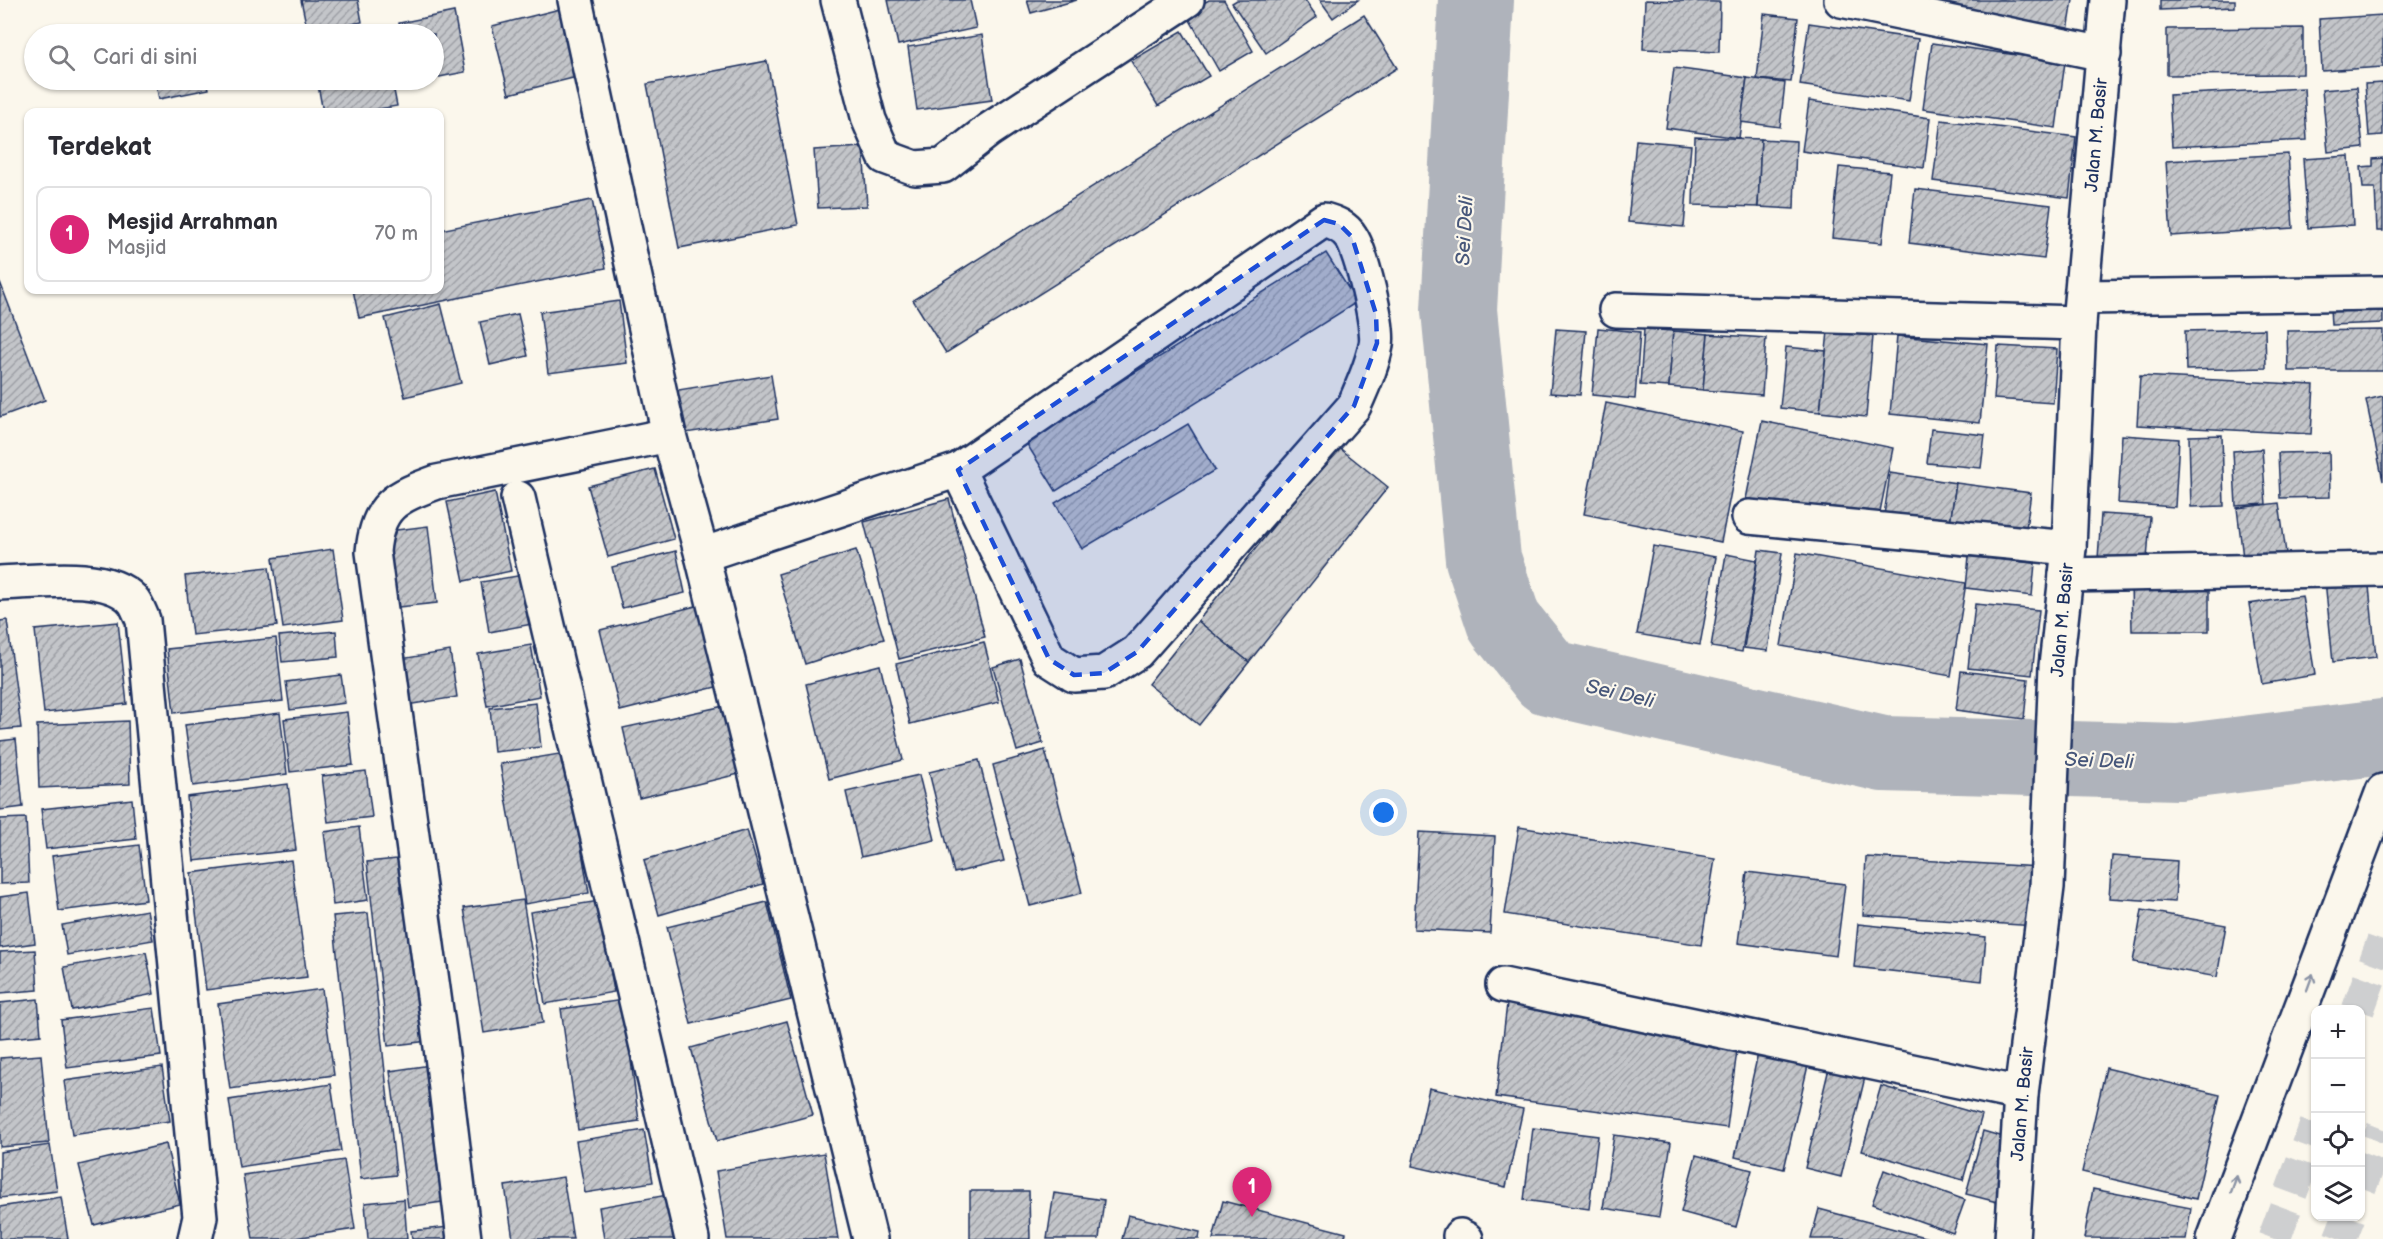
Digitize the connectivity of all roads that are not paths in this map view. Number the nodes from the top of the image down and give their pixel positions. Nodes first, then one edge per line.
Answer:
1 (574, 0) edge
2 (838, 0) edge
3 (1187, 0) edge
4 (1841, 0) edge
5 (2109, 0) edge
6 (2104, 54) junction
7 (2383, 293) edge
8 (1616, 310) dead end
9 (2080, 310) junction
10 (669, 435) junction
11 (958, 470) junction
12 (518, 498) dead end
13 (1749, 517) dead end
14 (702, 555) junction
15 (2067, 561) junction
16 (2383, 568) edge
17 (0, 583) edge
18 (2383, 790) edge
19 (1503, 985) dead end
20 (2021, 1094) junction
21 (195, 1239) edge
22 (464, 1239) edge
23 (692, 1239) edge
24 (870, 1239) edge
25 (2012, 1239) edge
26 (2214, 1239) edge

1 - 10 main road
2 - 3 main road
4 - 6 main road
5 - 6 main road, Jalan M. Basir
6 - 9 main road, Jalan M. Basir
7 - 9 main road
8 - 9 main road
9 - 15 main road, Jalan M. Basir
10 - 14 main road
10 - 22 main road
11 - 11 main road
11 - 14 main road
12 - 23 main road
13 - 15 main road
14 - 24 main road
15 - 16 main road
15 - 20 main road, Jalan M. Basir
17 - 21 main road
26 -> 18 main road
19 - 20 main road
20 - 25 main road, Jalan M. Basir

